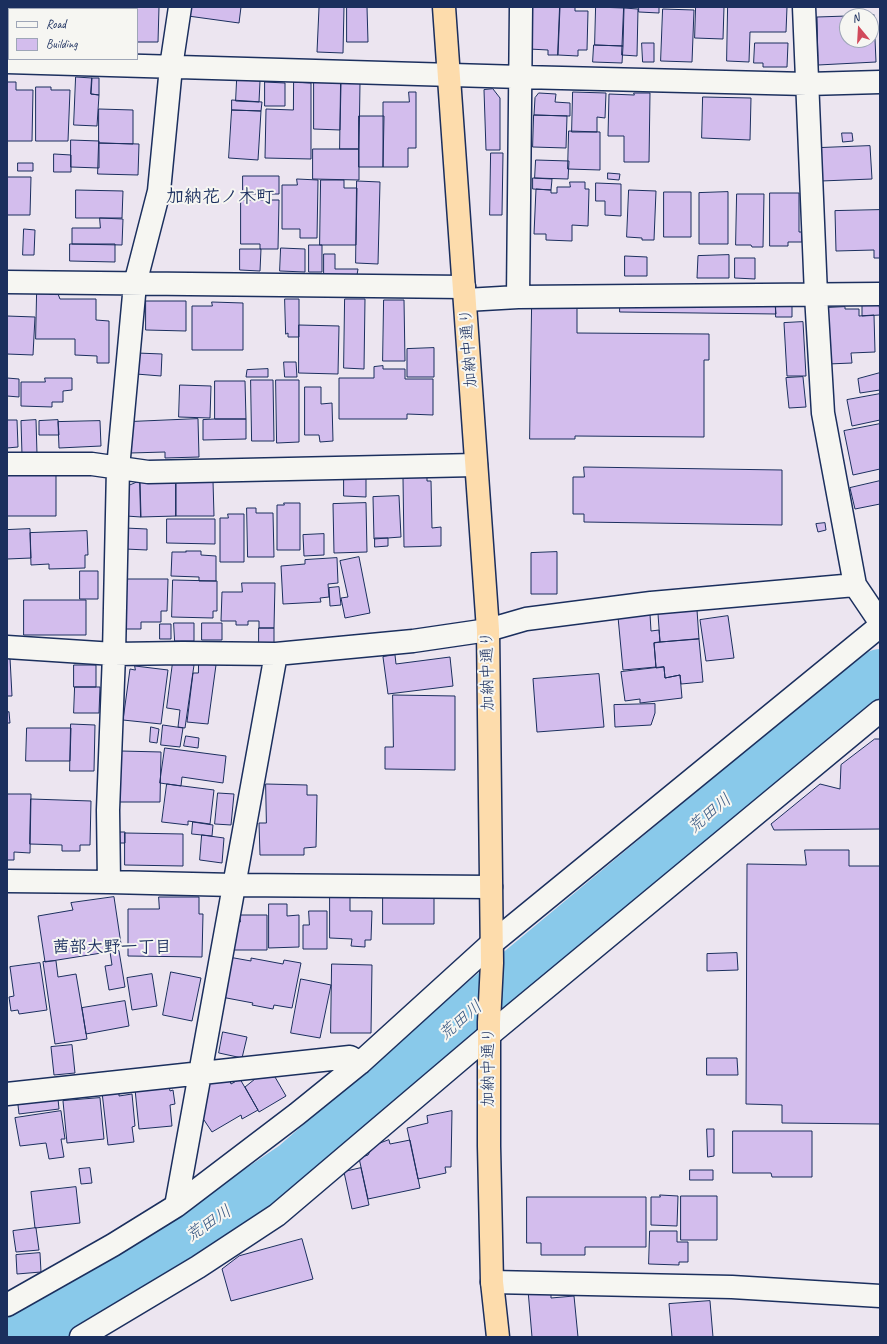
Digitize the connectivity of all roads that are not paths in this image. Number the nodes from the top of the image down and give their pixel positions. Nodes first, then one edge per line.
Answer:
1 (180, 7) edge
2 (444, 7) edge
3 (521, 7) edge
4 (804, 7) edge
5 (7, 62) edge
6 (170, 68) junction
7 (448, 74) junction
8 (521, 77) junction
9 (880, 82) edge
10 (807, 84) junction
11 (7, 282) edge
12 (135, 284) junction
13 (465, 294) junction
14 (880, 294) edge
15 (816, 295) junction
16 (518, 297) junction
17 (7, 464) edge
18 (476, 465) junction
19 (118, 468) junction
20 (855, 585) junction
21 (880, 622) edge
22 (880, 626) edge
23 (488, 630) junction
24 (7, 647) edge
25 (114, 654) junction
26 (276, 654) junction
27 (880, 712) edge
28 (7, 881) edge
29 (109, 882) junction
30 (234, 885) junction
31 (491, 887) junction
32 (491, 953) junction
33 (489, 1029) junction
34 (360, 1064) junction
35 (200, 1073) junction
36 (7, 1094) edge
37 (176, 1206) junction
38 (492, 1282) junction
39 (880, 1296) edge
40 (7, 1306) edge
41 (81, 1337) edge
42 (498, 1337) edge

1 - 6 street
2 - 7 highway, 加納中通り
3 - 8 street
4 - 10 street
5 - 6 street
6 - 7 street
6 - 12 street
7 - 8 street
7 - 13 highway, 加納中通り
8 - 10 street
8 - 16 street
9 - 10 street
10 - 15 street
11 - 12 street
12 - 13 street
12 - 19 street
13 - 16 street
13 - 18 highway, 加納中通り
14 - 15 street
15 - 16 street
15 - 20 street
17 - 19 street
18 - 19 street
18 - 23 highway, 加納中通り
19 - 25 street
20 - 21 street
20 - 23 street
22 - 32 street
23 - 26 street
23 - 31 highway, 加納中通り
24 - 25 street
25 - 26 street
25 - 29 street
26 - 30 street
27 - 33 street
28 - 29 street
29 - 30 street
30 - 31 street
30 - 35 street
31 - 32 highway, 加納中通り
32 - 33 highway, 加納中通り
32 - 34 street
33 - 38 highway, 加納中通り
33 - 41 street
34 - 35 street
34 - 37 street
35 - 36 street
35 - 37 street
37 - 40 street
38 - 39 street
38 - 42 highway, 加納中通り

